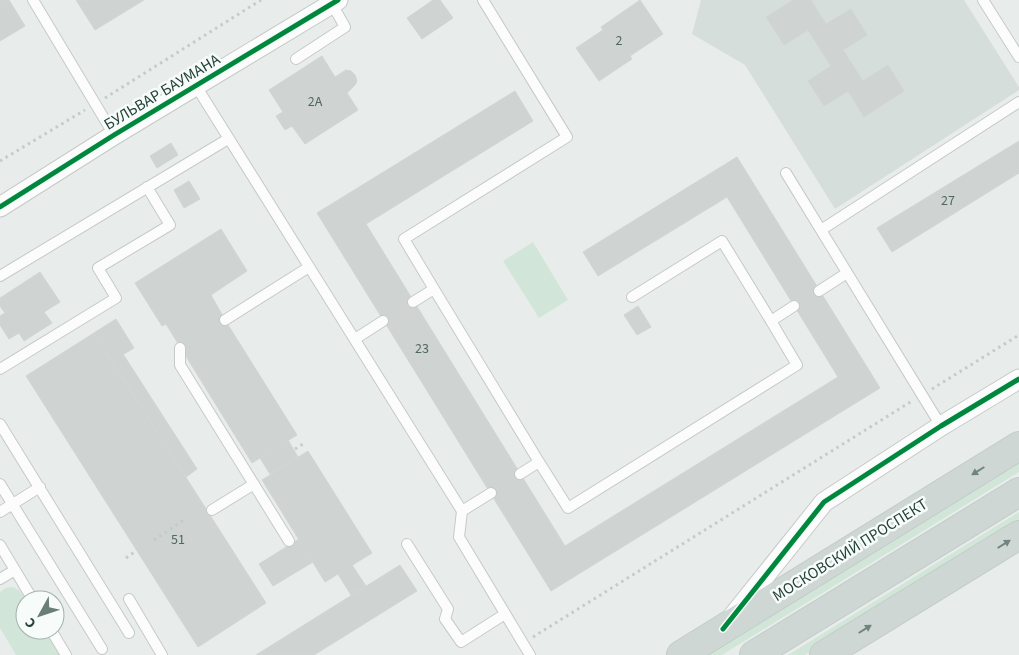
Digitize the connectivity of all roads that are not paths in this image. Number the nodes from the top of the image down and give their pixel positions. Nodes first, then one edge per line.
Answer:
1 (483, 0) edge
2 (984, 0) edge
3 (37, 2) edge
4 (335, 2) edge
5 (1019, 57) edge
6 (296, 59) dead end
7 (196, 86) junction
8 (1019, 102) edge
9 (114, 136) junction
10 (228, 139) junction
11 (786, 173) dead end
12 (147, 188) junction
13 (0, 207) edge
14 (821, 230) junction
15 (309, 267) junction
16 (847, 273) junction
17 (0, 276) edge
18 (434, 289) junction
19 (819, 291) dead end
20 (632, 297) dead end
21 (413, 302) dead end
22 (794, 306) dead end
23 (225, 320) dead end
24 (383, 321) dead end
25 (771, 322) junction
26 (355, 339) junction
27 (180, 348) dead end
28 (0, 369) edge
29 (1019, 378) edge
30 (0, 424) edge
31 (941, 426) junction
32 (1019, 446) edge
33 (539, 462) junction
34 (520, 474) dead end
35 (0, 484) edge
36 (254, 484) junction
37 (40, 488) junction
38 (1019, 492) edge
39 (491, 493) dead end
40 (12, 504) junction
41 (212, 510) dead end
42 (462, 511) junction
43 (0, 512) edge
44 (1019, 535) edge
45 (289, 541) dead end
46 (407, 544) dead end
47 (0, 545) edge
48 (15, 570) junction
49 (0, 579) edge
50 (27, 590) edge
51 (129, 600) dead end
52 (505, 614) junction
53 (723, 629) junction
54 (129, 633) dead end
55 (57, 640) edge
56 (102, 649) dead end
57 (66, 655) edge
58 (162, 655) edge
59 (530, 655) edge
60 (681, 655) edge
61 (754, 655) edge
62 (824, 655) edge

1 - 18 lane
2 - 5 lane
3 - 9 lane
4 - 6 lane
4 - 7 street, БУЛЬВАР БАУМАНА
7 - 9 street, БУЛЬВАР БАУМАНА
7 - 10 lane
8 - 14 lane
9 - 13 street, БУЛЬВАР БАУМАНА
10 - 12 lane
10 - 15 lane
11 - 14 lane
12 - 17 lane
12 - 28 lane
14 - 16 lane
15 - 23 lane
15 - 26 lane
16 - 19 lane
16 - 31 lane
18 - 21 lane
18 - 33 lane
20 - 25 lane
22 - 25 lane
24 - 26 lane
25 - 33 lane
26 - 42 lane
27 - 36 lane
29 - 31 street
30 - 37 lane
31 - 53 street
32 -> 53 main road, МОСКОВСКИЙ ПРОСПЕКТ
33 - 34 lane
35 - 40 lane
36 - 41 lane
36 - 45 lane
37 - 40 lane
37 - 54 lane
38 - 61 main road
39 - 42 lane
40 - 43 lane
40 - 56 lane
42 - 52 lane
62 -> 44 main road
46 - 52 lane
47 - 48 lane
48 - 49 lane
48 - 50 lane
51 - 58 lane
52 - 59 lane
53 - 60 main road, МОСКОВСКИЙ ПРОСПЕКТ
55 - 57 lane

